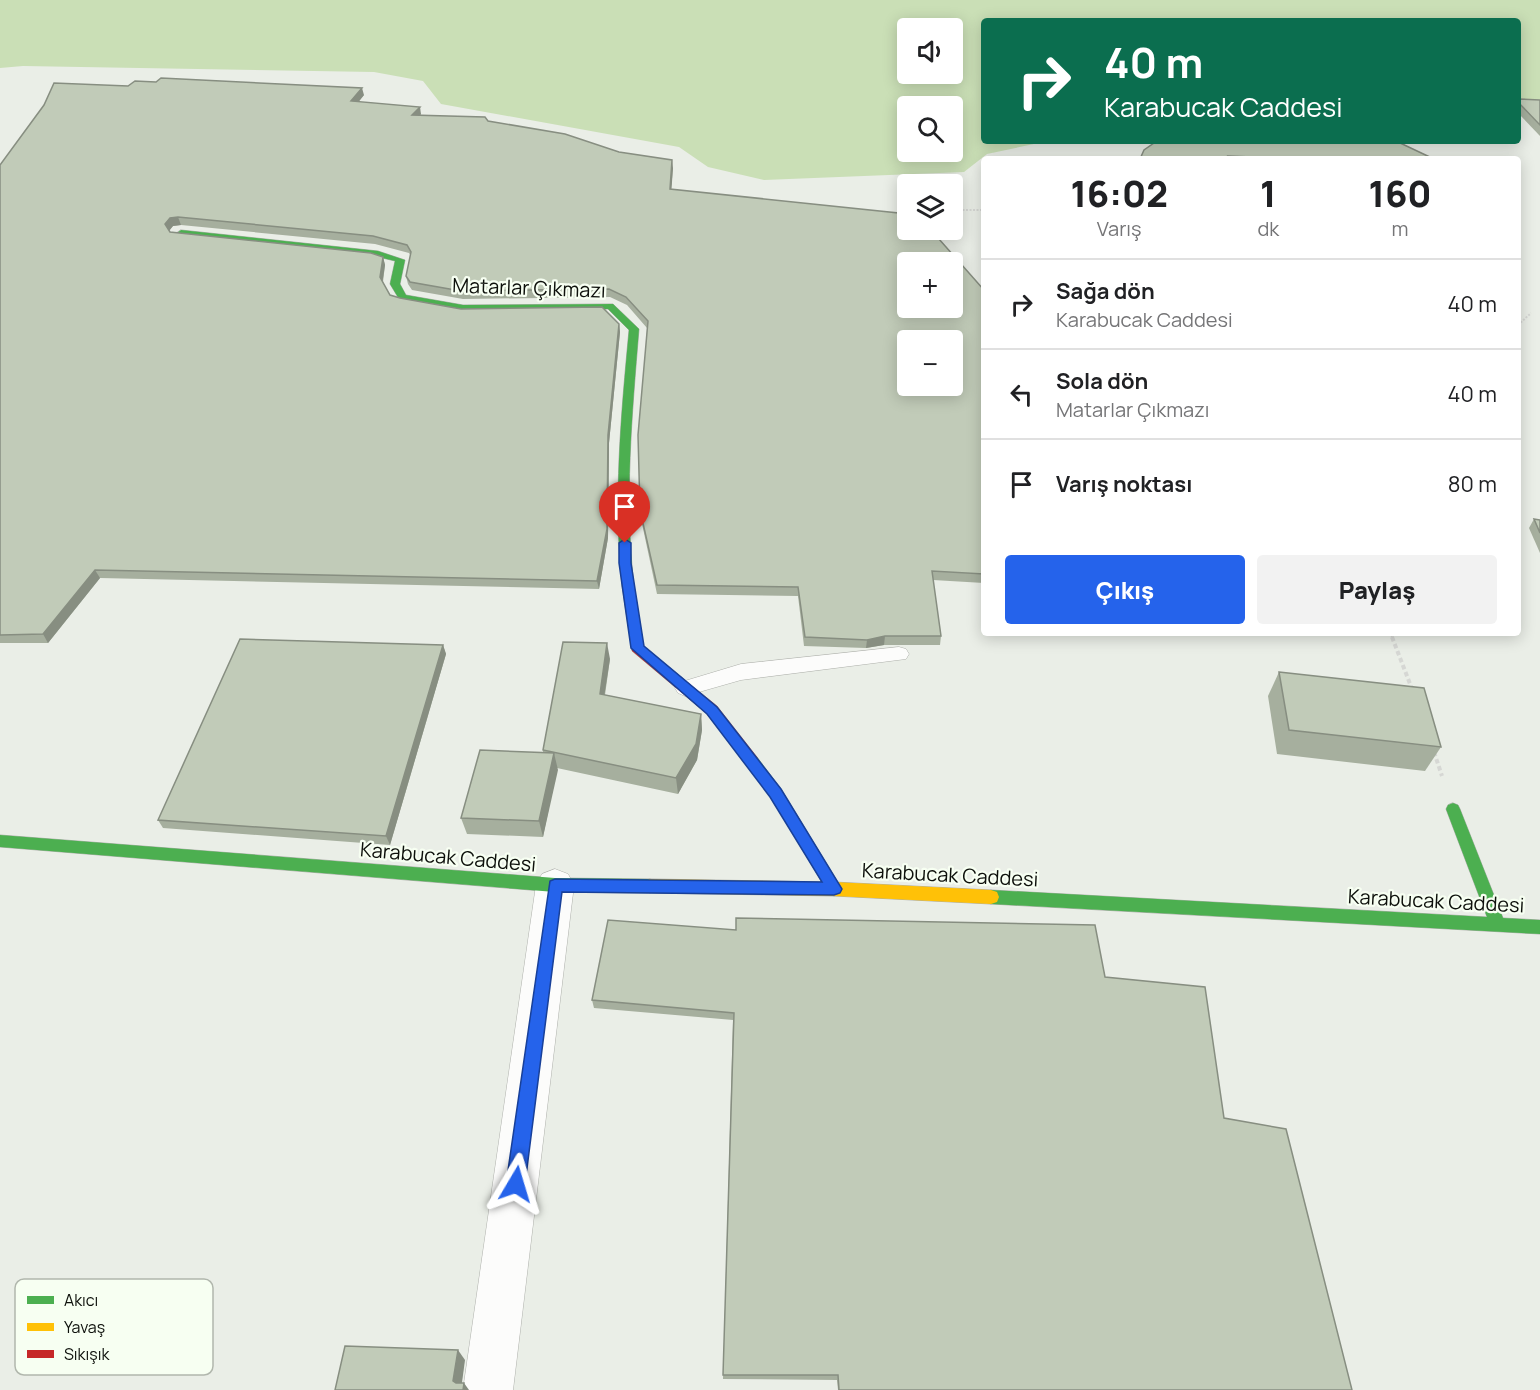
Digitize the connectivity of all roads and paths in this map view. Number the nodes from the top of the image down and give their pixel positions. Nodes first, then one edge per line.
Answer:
1 (963, 210) edge
2 (981, 210) edge
3 (181, 233) edge
4 (1531, 313) dead end
5 (1521, 322) edge
6 (1392, 636) edge
7 (899, 654) dead end
8 (685, 688) junction
9 (1413, 693) edge
10 (1432, 745) edge
11 (1453, 809) joint
12 (0, 841) edge
13 (555, 885) junction
14 (834, 889) junction
15 (1497, 924) junction
16 (1540, 927) edge
17 (488, 1390) edge

1 - 2 path
3 - 8 street, Matarlar Çıkmazı
4 - 5 path
6 - 9 path
7 - 8 lane
8 - 14 street, Matarlar Çıkmazı
10 - 11 path
11 - 15 street
12 - 13 street, Karabucak Caddesi
13 - 14 street, Karabucak Caddesi
13 - 17 street
14 - 15 street, Karabucak Caddesi
15 - 16 street, Karabucak Caddesi

